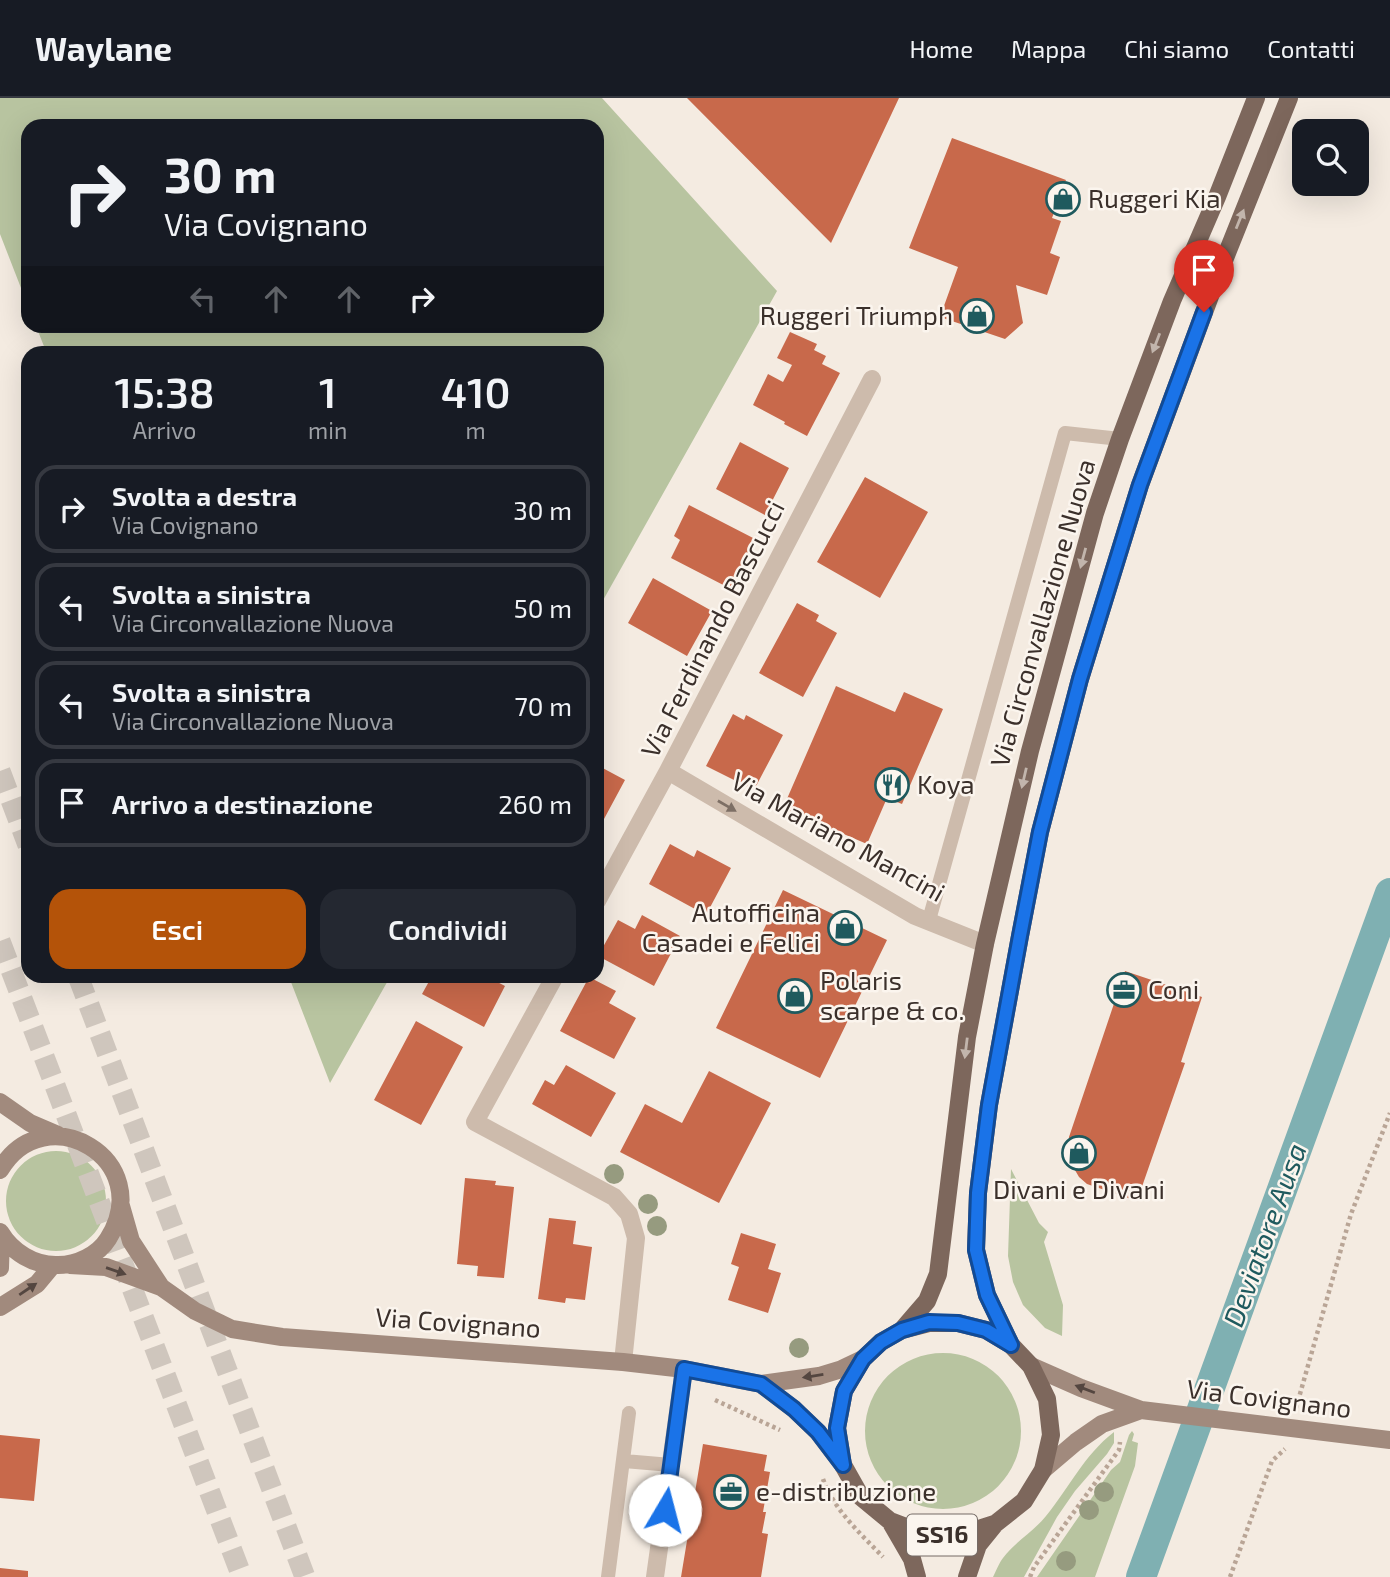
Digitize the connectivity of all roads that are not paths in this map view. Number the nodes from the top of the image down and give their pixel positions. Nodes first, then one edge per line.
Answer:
1 (1256, 98) edge
2 (1289, 98) edge
3 (872, 379) dead end
4 (1120, 439) junction
5 (668, 771) junction
6 (604, 888) edge
7 (929, 920) junction
8 (985, 944) junction
9 (551, 983) edge
10 (0, 1102) edge
11 (61, 1136) junction
12 (0, 1170) edge
13 (121, 1206) junction
14 (1, 1234) edge
15 (61, 1265) junction
16 (0, 1268) edge
17 (161, 1287) junction
18 (0, 1307) edge
19 (902, 1330) junction
20 (1011, 1345) junction
21 (863, 1359) junction
22 (623, 1362) junction
23 (1031, 1366) junction
24 (684, 1369) junction
25 (761, 1384) junction
26 (1141, 1410) junction
27 (629, 1413) dead end
28 (1390, 1440) edge
29 (624, 1461) junction
30 (671, 1465) junction
31 (843, 1465) junction
32 (1043, 1470) junction
33 (890, 1521) junction
34 (995, 1524) junction
35 (608, 1577) edge
36 (655, 1577) edge
37 (917, 1577) edge
38 (967, 1577) edge

1 -> 4 main road, Via Circonvallazione Nuova / SS16
20 -> 2 main road, Via Circonvallazione Nuova / SS16
3 - 5 street, Via Ferdinando Bascucci
4 - 7 lane, Via Circonvallazione Nuova
4 -> 8 main road, Via Circonvallazione Nuova / SS16
5 - 6 street, Via Ferdinando Bascucci
5 -> 7 street, Via Mariano Mancini
7 - 8 street, Via Mariano Mancini
8 -> 19 main road, Via Circonvallazione Nuova / SS16
9 - 22 street
10 - 11 street, Via Covignano
11 - 12 street
11 - 13 street, Via Covignano
13 - 15 street
13 - 17 street, Via Covignano
14 - 15 street, Via Covignano
14 - 16 street
15 -> 17 street, Via Covignano
18 -> 15 street
17 - 22 street, Via Covignano
19 - 20 main road, Via Circonvallazione Nuova / SS16
19 - 21 main road, Via Circonvallazione Nuova / SS16
20 - 23 main road, Via Circonvallazione Nuova / SS16
21 -> 25 street, Via Covignano
21 - 31 main road, Via Circonvallazione Nuova / SS16
22 - 24 street, Via Covignano
26 -> 23 street, Via Covignano
23 - 32 main road, Via Circonvallazione Nuova / SS16
24 - 25 street, Via Covignano
24 - 30 street
25 - 31 street, Via Covignano
26 - 28 street, Via Covignano
26 - 32 street, Via Covignano
27 - 29 lane
29 - 30 lane
29 - 35 lane
30 - 36 street
31 - 33 main road, Via Circonvallazione Nuova / SS16
32 - 34 main road, Via Circonvallazione Nuova / SS16
33 - 34 main road, Via Circonvallazione Nuova / SS16
33 - 37 main road, Via Circonvallazione Nuova / SS16
34 - 38 main road, Via Circonvallazione Nuova / SS16

